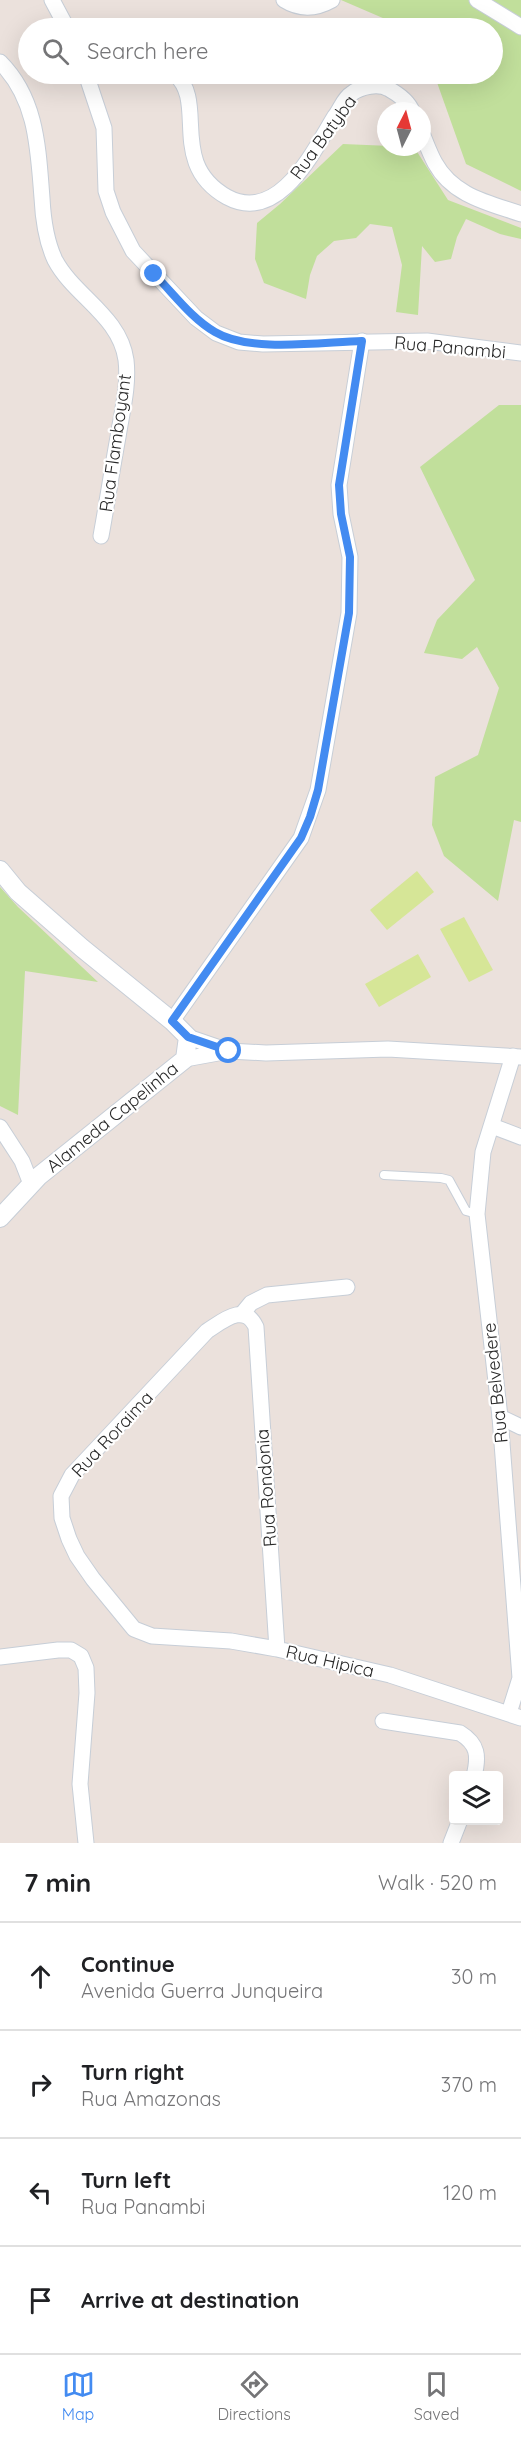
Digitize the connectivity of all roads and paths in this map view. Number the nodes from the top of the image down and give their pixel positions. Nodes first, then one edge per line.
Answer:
1 (52, 0) edge
2 (284, 0) edge
3 (332, 0) edge
4 (477, 0) edge
5 (62, 18) edge
6 (521, 27) edge
7 (0, 62) edge
8 (89, 84) edge
9 (182, 84) edge
10 (404, 102) edge
11 (431, 154) edge
12 (521, 214) edge
13 (362, 341) junction
14 (521, 353) edge
15 (101, 536) dead end
16 (0, 870) edge
17 (172, 1021) junction
18 (188, 1037) junction
19 (229, 1051) junction
20 (517, 1057) edge
21 (185, 1059) junction
22 (492, 1126) junction
23 (0, 1127) edge
24 (521, 1137) edge
25 (384, 1175) dead end
26 (31, 1184) junction
27 (477, 1214) junction
28 (0, 1218) edge
29 (347, 1287) dead end
30 (242, 1314) junction
31 (500, 1417) junction
32 (521, 1427) edge
33 (134, 1629) joint
34 (277, 1648) junction
35 (0, 1657) edge
36 (515, 1716) edge
37 (383, 1721) dead end
38 (475, 1771) edge
39 (458, 1825) edge
40 (86, 1843) edge
41 (451, 1843) edge

1 - 5 street
2 - 3 street
4 - 6 street
7 - 15 street, Rua Flamboyant
8 - 13 street, Rua Panambi
9 - 10 street, Rua Batyba
11 - 12 street
13 - 14 street, Rua Panambi
13 - 17 street
16 - 17 street
17 - 18 street
18 - 19 street
18 - 21 street, Alameda Capelinha
19 - 20 street
19 - 21 street
20 - 22 street, Rua Belvedere
21 - 26 street, Alameda Capelinha
22 - 24 street
22 - 27 street, Rua Belvedere
23 - 26 street
25 - 27 lane
26 - 28 street, Alameda Capelinha
27 - 31 street, Rua Belvedere
29 - 30 street, Rua Roraima
30 - 33 street, Rua Roraima
30 - 34 street, Rua Rondonia
31 - 32 street
31 - 36 street, Rua Belvedere
33 - 34 street, Rua Hipica
34 - 36 street, Rua Hipica
35 - 40 street
37 - 38 street
39 - 41 street

